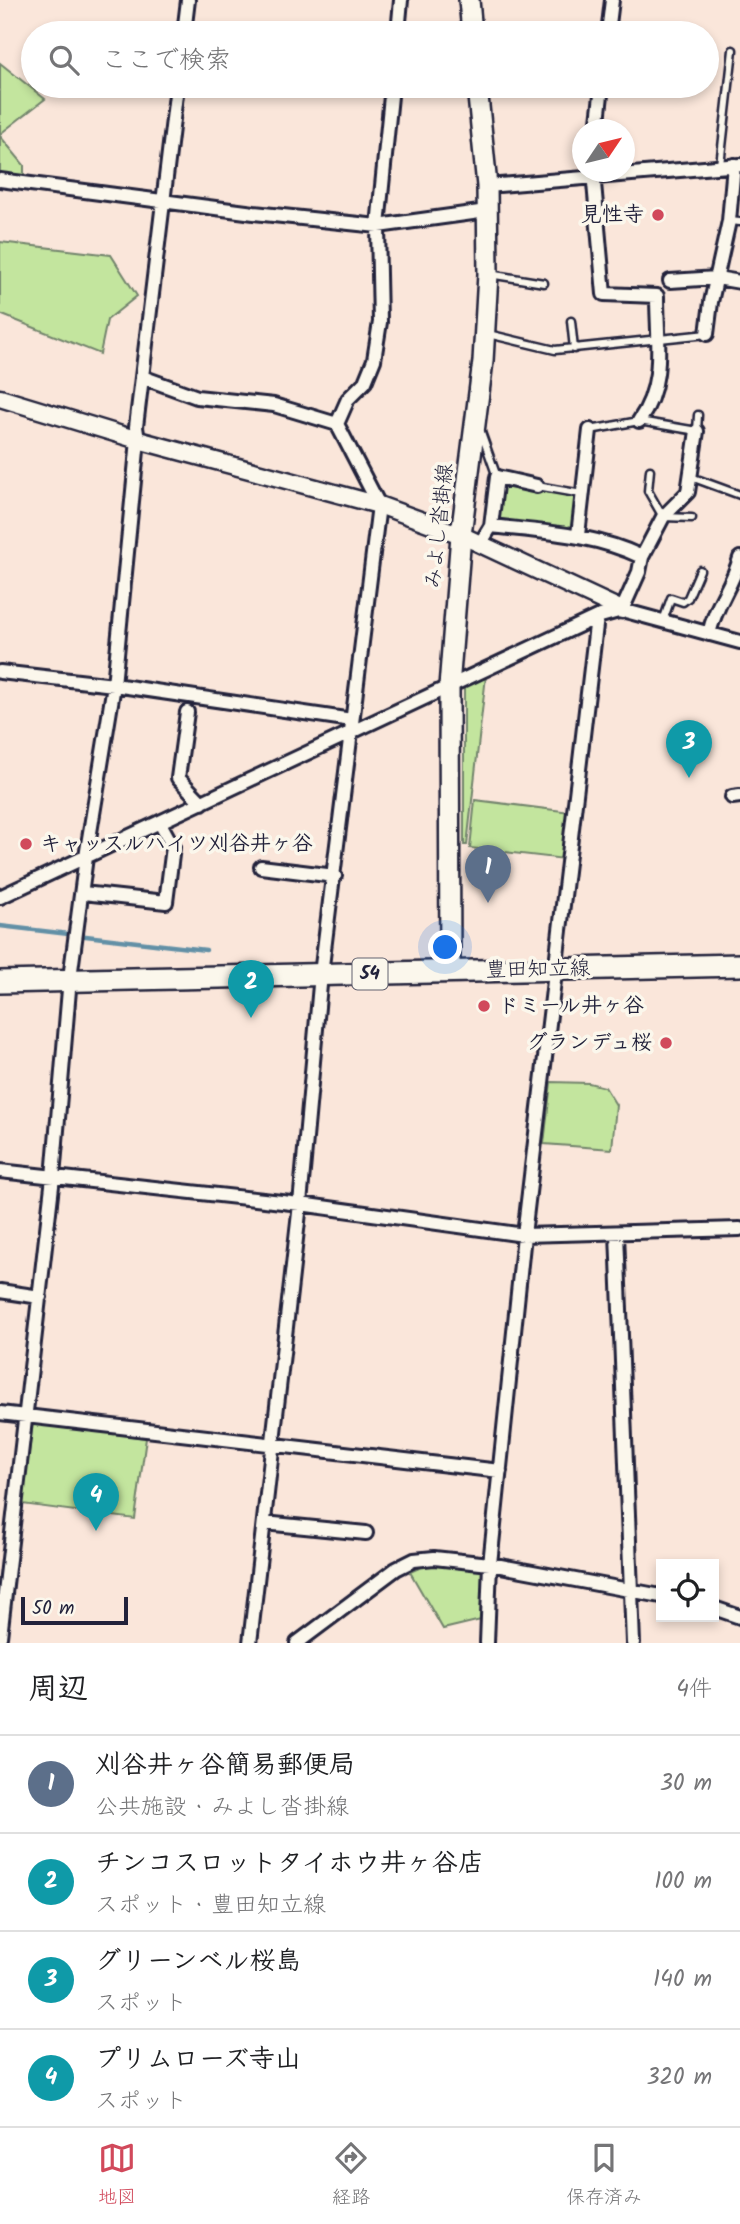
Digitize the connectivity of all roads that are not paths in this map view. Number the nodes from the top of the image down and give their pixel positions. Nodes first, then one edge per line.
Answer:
1 (188, 0) edge
2 (401, 0) edge
3 (469, 0) edge
4 (612, 0) edge
5 (185, 21) edge
6 (399, 21) edge
7 (471, 21) edge
8 (609, 21) edge
9 (733, 50) dead end
10 (175, 98) edge
11 (391, 98) edge
12 (478, 98) edge
13 (601, 98) edge
14 (598, 119) edge
15 (720, 165) junction
16 (737, 165) edge
17 (635, 171) edge
18 (572, 176) edge
19 (0, 180) edge
20 (593, 182) edge
21 (487, 186) junction
22 (162, 200) junction
23 (487, 211) junction
24 (734, 222) edge
25 (378, 226) junction
26 (488, 274) junction
27 (716, 278) junction
28 (670, 281) dead end
29 (740, 282) edge
30 (544, 283) dead end
31 (571, 321) dead end
32 (485, 333) junction
33 (708, 334) joint
34 (657, 341) junction
35 (574, 349) junction
36 (142, 377) junction
37 (0, 398) edge
38 (475, 413) junction
39 (698, 415) dead end
40 (639, 421) junction
41 (337, 424) junction
42 (590, 430) joint
43 (696, 431) junction
44 (138, 440) junction
45 (650, 470) dead end
46 (497, 477) junction
47 (691, 477) junction
48 (537, 486) joint
49 (582, 494) junction
50 (740, 495) edge
51 (379, 505) junction
52 (663, 517) junction
53 (692, 518) dead end
54 (491, 526) junction
55 (461, 535) junction
56 (578, 536) junction
57 (480, 544) junction
58 (642, 556) junction
59 (740, 558) edge
60 (700, 570) dead end
61 (622, 610) junction
62 (597, 617) junction
63 (663, 621) junction
64 (709, 634) junction
65 (740, 642) edge
66 (0, 672) edge
67 (114, 685) junction
68 (449, 687) junction
69 (187, 712) dead end
70 (351, 726) junction
71 (202, 803) junction
72 (160, 823) junction
73 (86, 857) junction
74 (261, 867) dead end
75 (335, 876) junction
76 (83, 892) junction
77 (0, 897) edge
78 (740, 965) edge
79 (553, 970) junction
80 (450, 972) junction
81 (321, 975) junction
82 (70, 978) junction
83 (0, 982) edge
84 (0, 1171) edge
85 (53, 1177) junction
86 (300, 1204) junction
87 (740, 1229) edge
88 (617, 1233) junction
89 (524, 1235) junction
90 (0, 1291) edge
91 (40, 1297) junction
92 (0, 1413) edge
93 (27, 1416) junction
94 (273, 1444) junction
95 (500, 1471) junction
96 (264, 1523) junction
97 (366, 1533) dead end
98 (490, 1564) junction
99 (631, 1590) junction
100 (656, 1596) edge
101 (719, 1610) edge
102 (740, 1617) edge
103 (0, 1637) edge
104 (250, 1643) edge
105 (297, 1643) edge
106 (488, 1643) edge
107 (633, 1643) edge

1 - 5 street
2 - 6 street
3 - 7 main road
4 - 8 street
9 - 15 lane
10 - 22 street
11 - 25 street
12 - 21 main road, みよし沓掛線
13 - 14 street
15 - 16 street
15 - 17 street
16 - 24 street
18 - 21 street
19 - 22 street
20 - 34 street
21 - 23 main road, みよし沓掛線
22 - 25 street
22 - 36 street
23 - 25 street
23 - 26 main road, みよし沓掛線
24 - 27 street
25 - 41 street
26 - 30 lane
26 - 32 main road, みよし沓掛線
27 - 28 street
27 - 29 street
27 - 33 street
31 - 35 lane
32 - 35 lane
32 - 38 main road, みよし沓掛線
33 - 34 lane
34 - 35 lane
34 - 40 street
36 - 41 street
36 - 44 street
37 - 44 street
38 - 46 lane
38 - 55 main road, みよし沓掛線
39 - 43 lane
40 - 42 lane
40 - 43 lane
41 - 51 street
42 - 49 street
43 - 47 street
44 - 51 street
44 - 67 street
45 - 52 lane
46 - 48 street
46 - 54 street
47 - 50 lane
47 - 52 street
48 - 49 lane
49 - 56 street
51 - 55 street
51 - 70 street
52 - 53 lane
52 - 58 street
54 - 56 street
54 - 57 street
55 - 57 street
55 - 68 main road, みよし沓掛線
56 - 58 street
57 - 61 street
58 - 61 street
59 - 64 street
60 - 63 lane
61 - 62 street
61 - 63 street
62 - 68 street
62 - 79 street
63 - 64 street
64 - 65 street
66 - 67 street
67 - 70 street
67 - 73 street
68 - 70 street
68 - 80 main road, みよし沓掛線
69 - 71 street
70 - 71 street
70 - 75 street
71 - 72 street
72 - 73 street
72 - 76 street
73 - 76 street
73 - 77 street
74 - 75 street
75 - 81 street
76 - 82 street
78 - 79 main road, 豊田知立線 / 54
79 - 80 main road, 豊田知立線 / 54
79 - 89 street
80 - 81 main road, 豊田知立線 / 54
81 - 82 main road, 豊田知立線 / 54
81 - 86 street
82 - 83 main road, 豊田知立線 / 54
82 - 85 street
84 - 85 street
85 - 86 street
85 - 91 street
86 - 89 street
86 - 94 street
87 - 88 street
88 - 89 street
88 - 99 street
89 - 95 street
90 - 91 street
91 - 93 street
92 - 93 street
93 - 94 street
93 - 103 street
94 - 95 street
94 - 96 street
95 - 98 street
96 - 97 street
96 - 104 street
98 - 99 street
98 - 105 street
98 - 106 street
99 - 100 street
99 - 107 street
101 - 102 street

